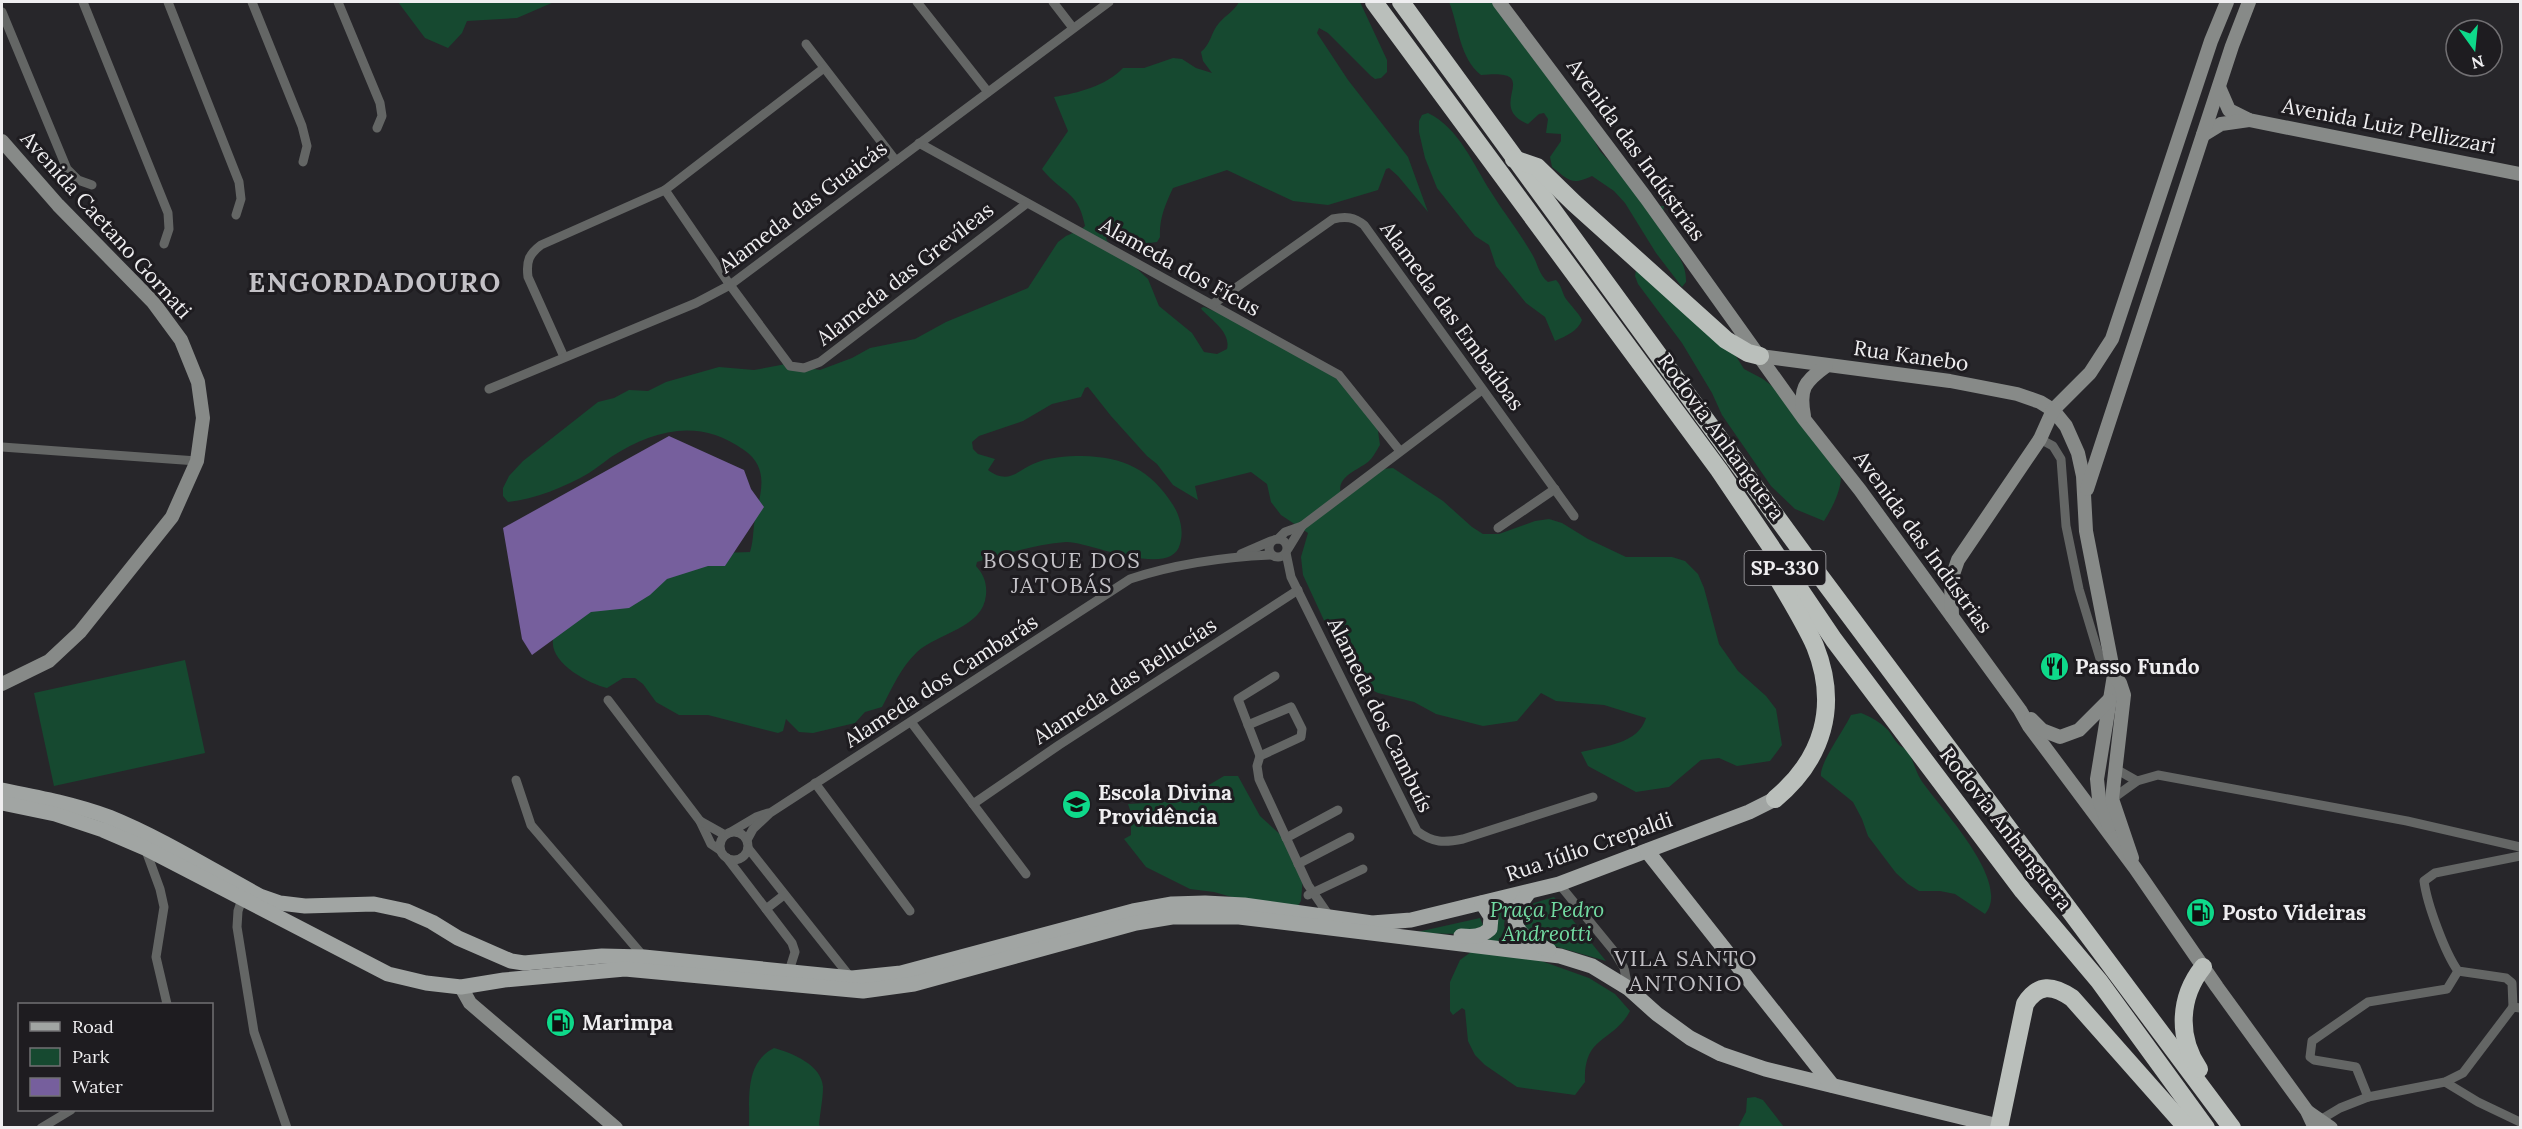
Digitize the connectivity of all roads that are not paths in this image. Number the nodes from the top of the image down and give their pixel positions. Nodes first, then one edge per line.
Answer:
1 (83, 2) edge
2 (168, 2) edge
3 (252, 2) edge
4 (338, 2) edge
5 (917, 2) edge
6 (1053, 2) edge
7 (1108, 2) edge
8 (1374, 2) edge
9 (1401, 2) edge
10 (1499, 2) edge
11 (2228, 2) edge
12 (2249, 2) edge
13 (2, 12) edge
14 (1073, 28) junction
15 (2211, 41) junction
16 (806, 44) dead end
17 (2232, 46) junction
18 (824, 68) junction
19 (2219, 87) junction
20 (988, 92) junction
21 (2249, 120) junction
22 (377, 128) dead end
23 (2203, 135) junction
24 (2, 141) edge
25 (919, 143) junction
26 (1514, 159) junction
27 (896, 161) junction
28 (303, 162) dead end
29 (2520, 174) edge
30 (2165, 181) junction
31 (92, 185) dead end
32 (2185, 188) junction
33 (665, 190) junction
34 (1026, 204) junction
35 (236, 215) dead end
36 (164, 244) dead end
37 (730, 285) junction
38 (1213, 304) junction
39 (1760, 356) junction
40 (564, 357) junction
41 (1826, 366) junction
42 (489, 389) dead end
43 (1482, 390) junction
44 (2053, 410) junction
45 (1804, 419) junction
46 (2040, 439) junction
47 (2, 447) edge
48 (1400, 451) junction
49 (197, 461) junction
50 (1719, 470) junction
51 (1555, 489) junction
52 (2085, 496) junction
53 (1574, 516) dead end
54 (1302, 526) junction
55 (1498, 528) dead end
56 (1275, 540) junction
57 (1287, 551) junction
58 (1236, 556) junction
59 (1273, 556) junction
60 (1291, 577) junction
61 (1298, 590) junction
62 (1952, 616) junction
63 (2114, 675) junction
64 (1275, 676) dead end
65 (2, 684) edge
66 (2110, 698) junction
67 (608, 700) dead end
68 (2020, 710) junction
69 (911, 722) junction
70 (1248, 725) junction
71 (2103, 737) junction
72 (2117, 738) junction
73 (1260, 756) junction
74 (2114, 768) junction
75 (516, 780) dead end
76 (2137, 781) junction
77 (815, 783) junction
78 (2, 790) edge
79 (1593, 797) dead end
80 (1775, 799) joint
81 (2112, 799) junction
82 (2, 803) edge
83 (973, 804) junction
84 (1338, 810) dead end
85 (770, 813) junction
86 (699, 821) junction
87 (727, 835) junction
88 (1350, 837) dead end
89 (1286, 838) junction
90 (2114, 840) junction
91 (747, 844) junction
92 (2520, 847) edge
93 (145, 848) junction
94 (720, 850) junction
95 (1647, 851) junction
96 (2520, 856) edge
97 (727, 858) junction
98 (1298, 864) junction
99 (2135, 868) junction
100 (1363, 869) dead end
101 (1026, 874) dead end
102 (1559, 884) junction
103 (1310, 891) junction
104 (1528, 892) junction
105 (244, 894) junction
106 (784, 895) junction
107 (1482, 903) junction
108 (305, 906) junction
109 (766, 909) junction
110 (910, 911) dead end
111 (1300, 913) junction
112 (1330, 917) junction
113 (297, 927) junction
114 (1398, 936) junction
115 (1560, 956) junction
116 (644, 957) junction
117 (2203, 967) junction
118 (789, 971) junction
119 (2458, 971) junction
120 (852, 978) junction
121 (461, 987) junction
122 (1628, 988) junction
123 (167, 1003) edge
124 (2517, 1007) edge
125 (1804, 1049) junction
126 (1788, 1075) junction
127 (2445, 1082) junction
128 (1832, 1085) junction
129 (2368, 1097) junction
130 (69, 1111) edge
131 (2520, 1122) edge
132 (2322, 1125) edge
133 (41, 1128) edge
134 (287, 1128) edge
135 (616, 1128) edge
136 (1998, 1128) edge
137 (2187, 1128) edge
138 (2206, 1128) edge
139 (2232, 1128) edge
140 (2239, 1128) edge

1 - 36 street
2 - 35 street
3 - 28 street
4 - 22 street
5 - 20 street
6 - 14 street
7 - 14 street, Alameda das Guaicás
8 - 50 highway, Rodovia Anhanguera / SP-330
9 - 26 highway, Rodovia Anhanguera / SP-330
10 - 39 main road, Avenida das Indústrias
11 - 15 main road
12 - 17 main road
13 - 31 street
14 - 20 street, Alameda das Guaicás
15 - 17 main road
15 - 30 main road
16 - 18 street
17 - 19 main road
18 - 27 street
18 - 33 street
19 - 21 main road, Avenida Luiz Pellizzari
19 - 23 main road
20 - 25 street, Alameda das Guaicás
21 - 23 main road, Avenida Luiz Pellizzari
21 - 29 main road, Avenida Luiz Pellizzari
23 - 32 main road
24 - 49 main road, Avenida Caetano Gornati
25 - 27 street, Alameda das Guaicás
25 - 34 street, Alameda dos Fícus
26 - 39 highway
26 - 139 highway, Rodovia Anhanguera / SP-330
27 - 37 street, Alameda das Guaicás
30 - 32 main road
30 - 44 main road
32 - 52 main road
33 - 37 street
33 - 40 street
34 - 37 street, Alameda das Grevíleas
34 - 38 street, Alameda dos Fícus
37 - 40 street, Alameda das Guaicás
38 - 43 street, Alameda das Embaúbas
38 - 48 street, Alameda dos Fícus
39 - 41 main road, Rua Kanebo
39 - 45 main road, Avenida das Indústrias
40 - 42 street, Alameda das Guaicás
41 - 44 main road, Rua Kanebo
41 - 45 main road
43 - 48 street, Alameda dos Cambarás
43 - 51 street, Alameda das Embaúbas
44 - 46 main road
44 - 52 main road
45 - 62 main road, Avenida das Indústrias
46 - 62 main road
46 - 63 street
47 - 49 street
48 - 54 street, Alameda dos Cambarás
49 - 65 main road, Avenida Caetano Gornati
50 - 80 highway
50 - 138 highway, Rodovia Anhanguera / SP-330
51 - 53 street, Alameda das Embaúbas
51 - 55 street
52 - 63 main road
54 - 56 street, Alameda dos Cambarás
54 - 57 street, Alameda dos Cambarás
56 - 57 street
56 - 58 street, Alameda dos Cambarás
56 - 59 street
57 - 59 street
57 - 60 street, Alameda dos Cambuís
58 - 59 street, Alameda dos Cambarás
58 - 69 street, Alameda dos Cambarás
59 - 60 street, Alameda dos Cambuís
60 - 61 street, Alameda dos Cambuís
61 - 79 street, Alameda dos Cambuís
61 - 83 street, Alameda das Bellucías
62 - 68 main road, Avenida das Indústrias
63 - 66 main road
63 - 72 main road
64 - 70 street
66 - 68 main road
66 - 71 main road
67 - 86 street
68 - 90 main road, Avenida das Indústrias
69 - 77 street, Alameda dos Cambarás
69 - 83 street
70 - 73 street
70 - 73 street
71 - 72 main road
71 - 90 main road
72 - 74 main road
73 - 89 street
74 - 76 street
74 - 81 main road
75 - 116 street
76 - 81 street
76 - 92 street
77 - 85 street, Alameda dos Cambarás
77 - 110 street
78 - 105 main road
80 - 95 main road, Rua Júlio Crepaldi
81 - 99 main road
82 - 93 main road
83 - 101 street
84 - 89 street
85 - 87 street, Alameda dos Cambarás
85 - 91 street, Alameda dos Cambarás
86 - 87 street
86 - 94 street
87 - 91 street
87 - 94 street
88 - 98 street
89 - 98 street
90 - 99 main road, Avenida das Indústrias
91 - 97 street
91 - 106 street
93 - 105 main road
93 - 123 street
94 - 97 street
95 - 102 main road, Rua Júlio Crepaldi
95 - 125 main road
96 - 119 street
97 - 109 street
98 - 103 street
99 - 117 main road, Avenida das Indústrias
100 - 103 street
102 - 104 main road, Rua Júlio Crepaldi
102 - 122 street
103 - 111 street
103 - 112 street
104 - 107 main road, Rua Júlio Crepaldi
104 - 115 main road
105 - 108 main road, Rua Júlio Crepaldi
105 - 113 main road
105 - 134 street
106 - 109 street
106 - 120 street
107 - 112 main road, Rua Júlio Crepaldi
107 - 114 main road
108 - 113 main road
108 - 116 main road, Rua Júlio Crepaldi
109 - 118 street
111 - 112 main road, Rua Júlio Crepaldi
111 - 120 main road, Rua Júlio Crepaldi
113 - 121 main road
114 - 115 main road
114 - 121 main road
115 - 122 main road
116 - 118 main road, Rua Júlio Crepaldi
117 - 132 main road, Avenida das Indústrias
117 - 140 highway
118 - 120 main road, Rua Júlio Crepaldi
119 - 124 street
119 - 129 street
121 - 135 main road
122 - 126 main road
124 - 127 street
125 - 126 main road
125 - 128 main road
126 - 128 main road
127 - 129 street
127 - 131 street
128 - 136 main road
129 - 132 street
130 - 133 street
136 - 137 highway

